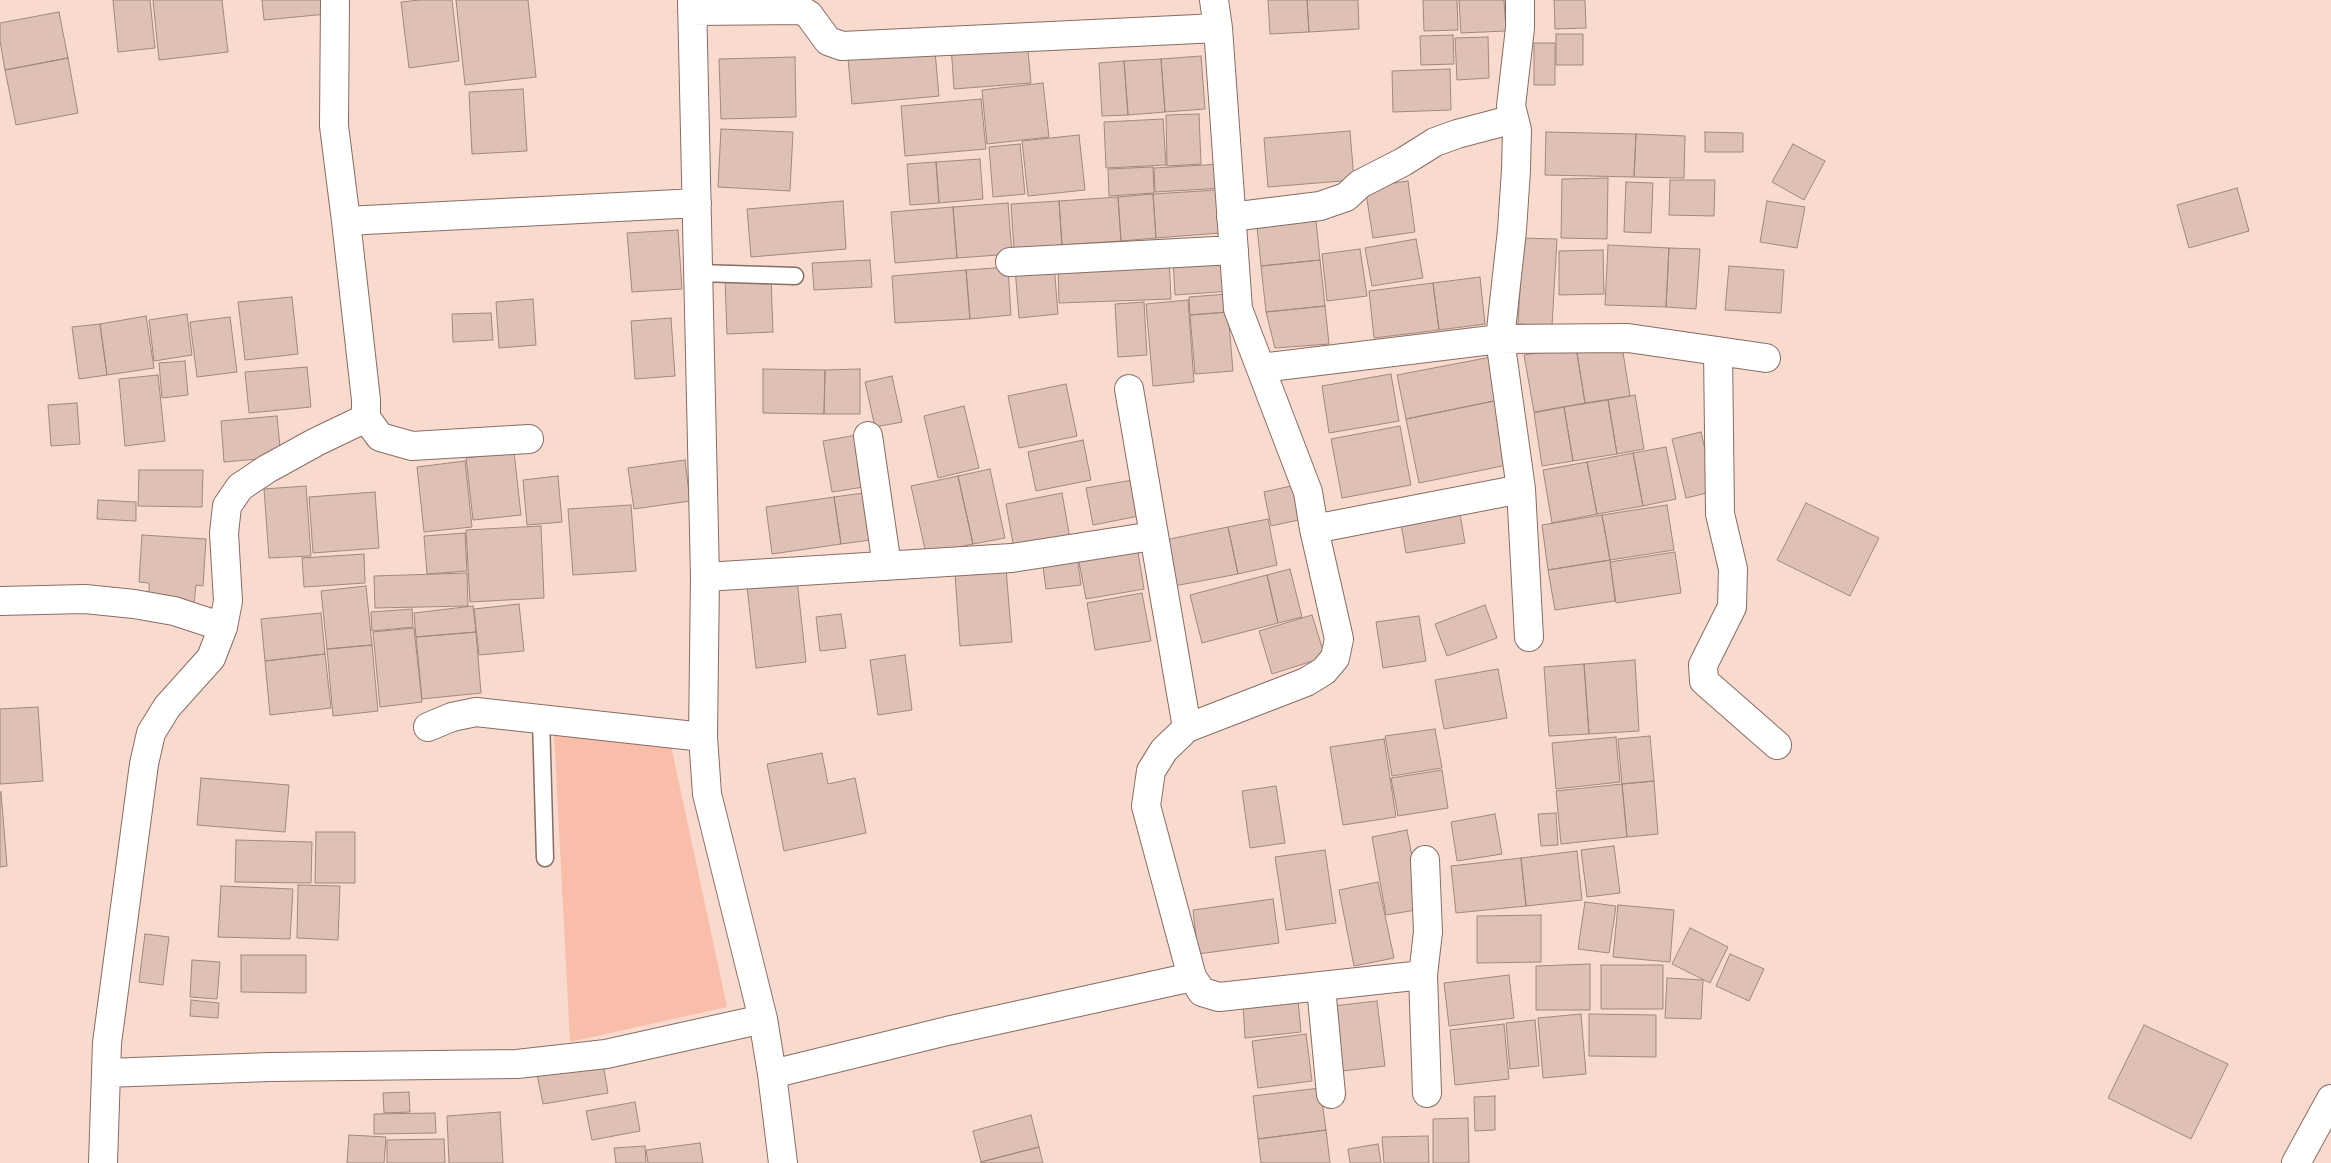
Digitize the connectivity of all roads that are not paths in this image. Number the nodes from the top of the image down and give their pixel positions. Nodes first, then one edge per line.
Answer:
1 (335, 0) edge
2 (1214, 0) edge
3 (1520, 0) edge
4 (692, 5) edge
5 (1218, 28) junction
6 (1514, 119) junction
7 (698, 203) junction
8 (1231, 217) junction
9 (346, 221) junction
10 (1234, 250) junction
11 (1010, 262) dead end
12 (699, 273) junction
13 (795, 276) dead end
14 (1500, 339) junction
15 (1718, 352) junction
16 (1766, 358) dead end
17 (1262, 368) junction
18 (1128, 389) dead end
19 (366, 418) junction
20 (868, 436) dead end
21 (529, 439) dead end
22 (1521, 488) junction
23 (1314, 529) junction
24 (1153, 536) junction
25 (887, 566) junction
26 (705, 577) junction
27 (0, 601) edge
28 (223, 627) junction
29 (1530, 638) dead end
30 (542, 719) junction
31 (428, 727) dead end
32 (1187, 728) junction
33 (703, 736) junction
34 (1777, 745) dead end
35 (545, 858) dead end
36 (1425, 860) dead end
37 (1423, 975) junction
38 (1192, 977) junction
39 (1321, 987) junction
40 (763, 1019) junction
41 (106, 1073) junction
42 (772, 1074) junction
43 (1427, 1093) dead end
44 (1331, 1094) dead end
45 (2331, 1099) edge
46 (103, 1163) edge
47 (783, 1163) edge
48 (2296, 1163) edge

1 - 9 street
2 - 5 street
3 - 6 street
4 - 5 street
4 - 7 street
5 - 8 street
6 - 8 street
6 - 14 street
7 - 9 street
7 - 12 street
8 - 10 street
9 - 19 street
10 - 11 street
10 - 17 street
12 - 13 lane
12 - 26 street
14 - 15 street
14 - 17 street
14 - 22 street
15 - 16 street
15 - 34 street
17 - 23 street
18 - 24 street
19 - 21 street
19 - 28 street
20 - 25 street
22 - 23 street
22 - 29 street
23 - 32 street
24 - 25 street
24 - 32 street
25 - 26 street
26 - 33 street
27 - 28 street
28 - 41 street
30 - 31 street
30 - 33 street
30 - 35 lane
32 - 38 street
33 - 40 street
36 - 37 street
37 - 39 street
37 - 43 street
38 - 39 street
38 - 42 street
39 - 44 street
40 - 41 street
40 - 42 street
41 - 46 street
42 - 47 street
45 - 48 street

